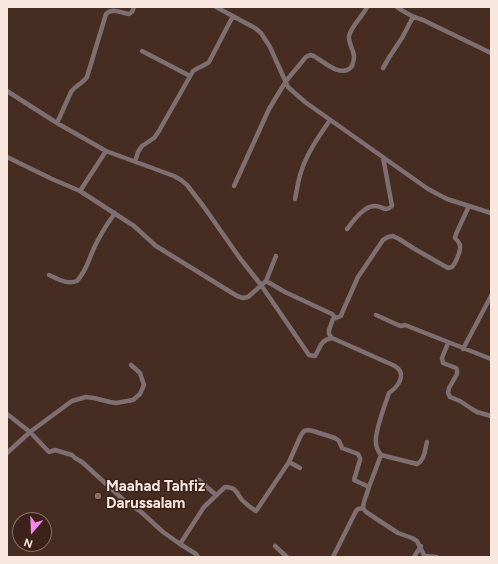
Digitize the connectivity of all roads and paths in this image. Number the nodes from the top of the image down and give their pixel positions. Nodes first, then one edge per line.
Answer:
1 (134, 7) edge
2 (216, 7) edge
3 (367, 7) edge
4 (398, 7) edge
5 (233, 16) junction
6 (413, 17) junction
7 (142, 50) dead end
8 (491, 53) edge
9 (383, 68) dead end
10 (190, 76) junction
11 (286, 81) junction
12 (7, 91) edge
13 (330, 120) junction
14 (57, 123) junction
15 (106, 151) junction
16 (383, 156) junction
17 (7, 157) edge
18 (135, 162) junction
19 (234, 186) dead end
20 (80, 191) junction
21 (295, 200) dead end
22 (469, 206) junction
23 (115, 213) junction
24 (491, 214) edge
25 (347, 229) dead end
26 (276, 256) dead end
27 (49, 275) dead end
28 (266, 281) junction
29 (261, 285) junction
30 (491, 296) edge
31 (376, 316) dead end
32 (336, 318) junction
33 (332, 338) junction
34 (448, 342) junction
35 (463, 349) junction
36 (491, 359) edge
37 (131, 365) dead end
38 (7, 414) edge
39 (491, 416) edge
40 (30, 432) junction
41 (427, 442) dead end
42 (7, 453) edge
43 (381, 455) junction
44 (289, 462) junction
45 (300, 468) dead end
46 (199, 480) dead end
47 (369, 488) junction
48 (216, 495) junction
49 (363, 508) junction
50 (180, 544) junction
51 (275, 546) dead end
52 (421, 546) junction
53 (198, 557) edge
54 (288, 557) edge
55 (333, 557) edge
56 (414, 557) edge
57 (425, 557) edge
58 (437, 557) edge

1 - 14 street
2 - 5 street
3 - 11 street
4 - 6 street
5 - 10 street
5 - 11 street
6 - 8 street
6 - 9 street
7 - 10 street
10 - 18 street
11 - 13 street
11 - 19 street
12 - 14 street
13 - 16 street
13 - 21 street
14 - 15 street
15 - 18 street
15 - 20 street
16 - 22 street
16 - 25 street
17 - 20 street
18 - 29 street
20 - 23 street
22 - 24 street
22 - 32 street
23 - 27 street
23 - 29 street
26 - 28 street
28 - 29 street
28 - 32 street
29 - 33 street
30 - 35 street
31 - 34 street
32 - 33 street
33 - 43 street
34 - 35 street
34 - 39 street
35 - 36 street
37 - 40 street
38 - 40 street
40 - 42 street
40 - 50 street
41 - 43 street
43 - 47 street
44 - 45 street
44 - 47 street
44 - 48 street
46 - 48 street
47 - 49 street
48 - 50 street
49 - 52 street
49 - 55 street
50 - 53 street
51 - 54 street
52 - 56 street
52 - 57 street
57 - 58 street

